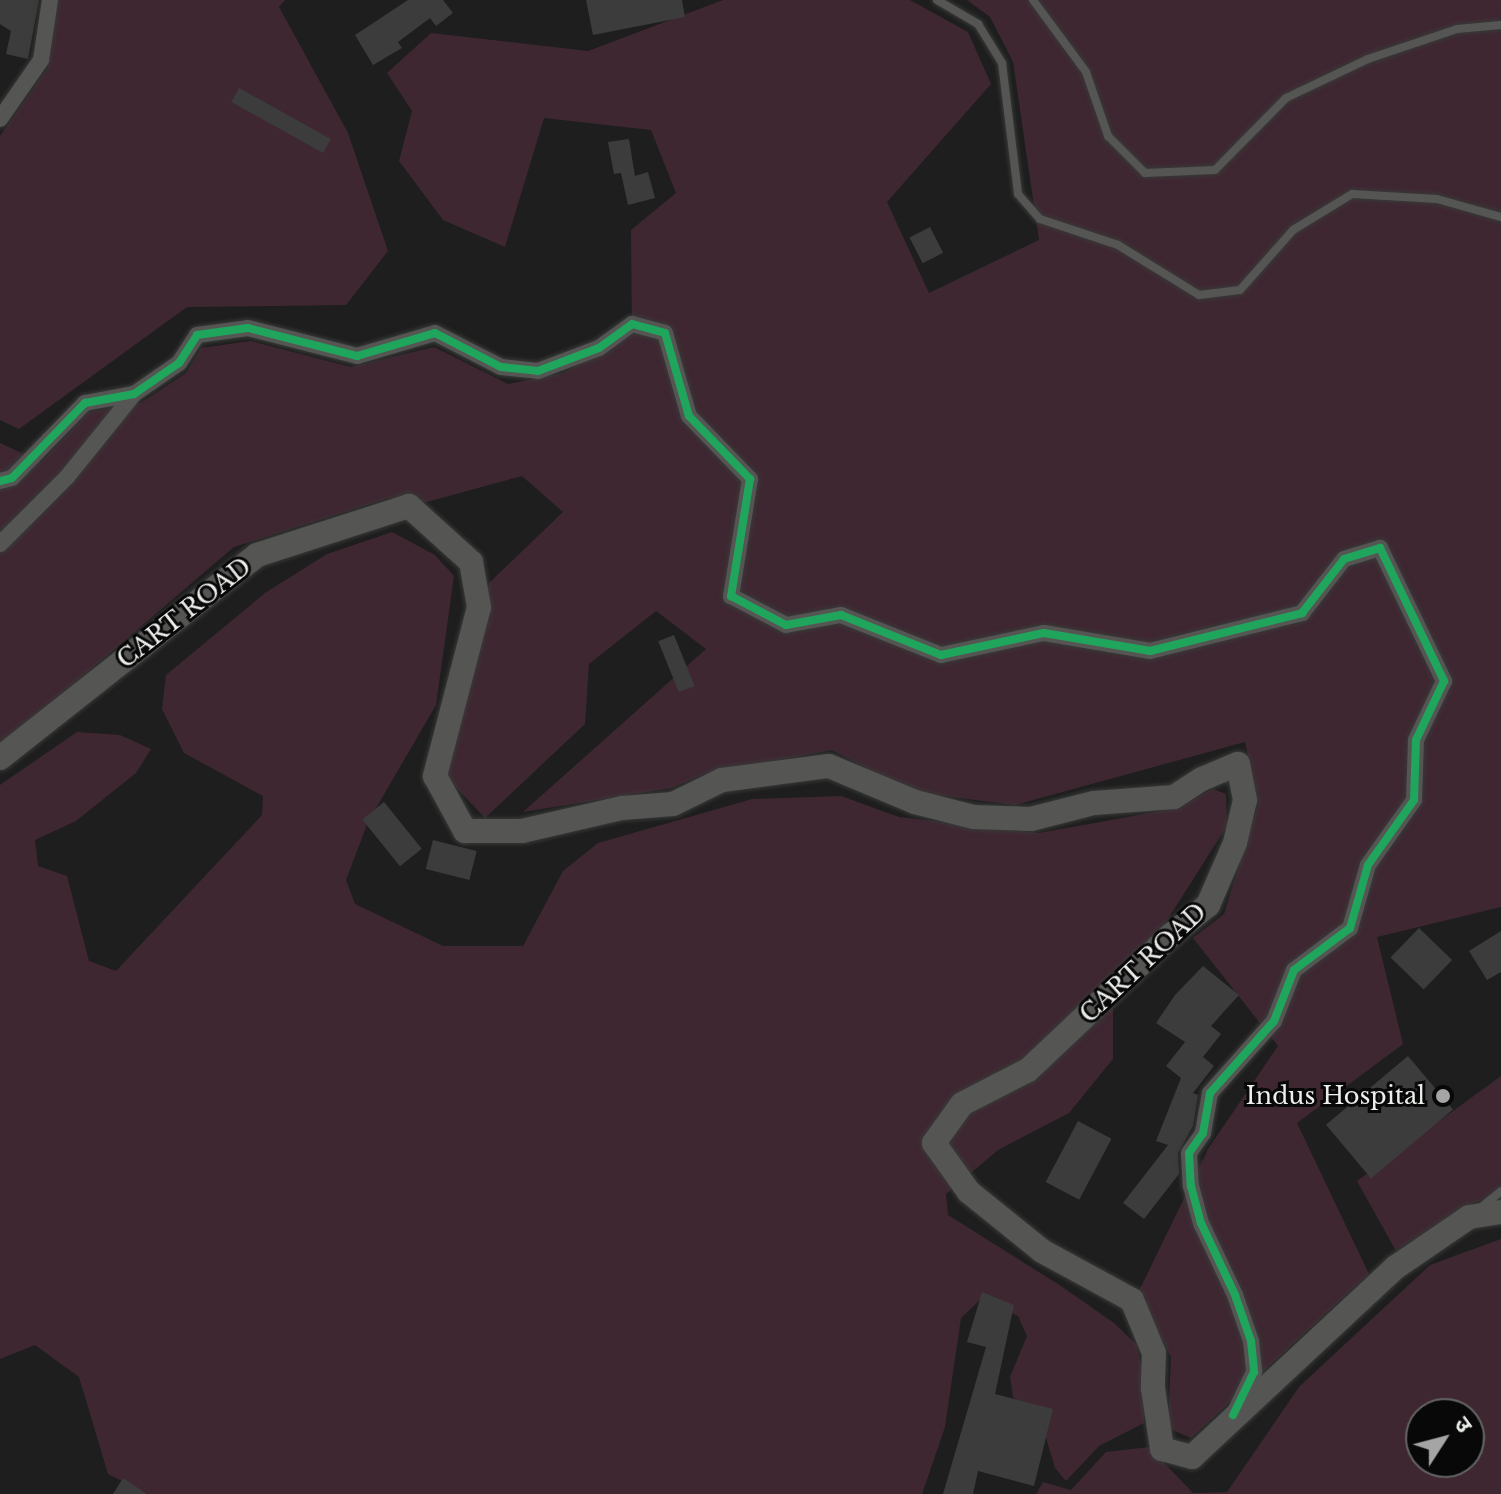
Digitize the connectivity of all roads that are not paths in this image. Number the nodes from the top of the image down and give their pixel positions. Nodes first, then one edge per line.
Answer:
1 (50, 0) edge
2 (937, 0) edge
3 (1033, 0) edge
4 (1501, 25) edge
5 (0, 119) edge
6 (1501, 217) edge
7 (134, 394) junction
8 (0, 481) edge
9 (0, 544) edge
10 (0, 758) edge
11 (1501, 1191) edge
12 (1501, 1212) edge
13 (1469, 1217) junction
14 (1233, 1415) junction

1 - 5 street
2 - 6 lane
3 - 4 lane
7 - 8 street
7 - 9 street
7 - 14 street
10 - 14 main road, CART ROAD
11 - 13 lane
12 - 13 main road, CART ROAD
13 - 14 main road, CART ROAD

